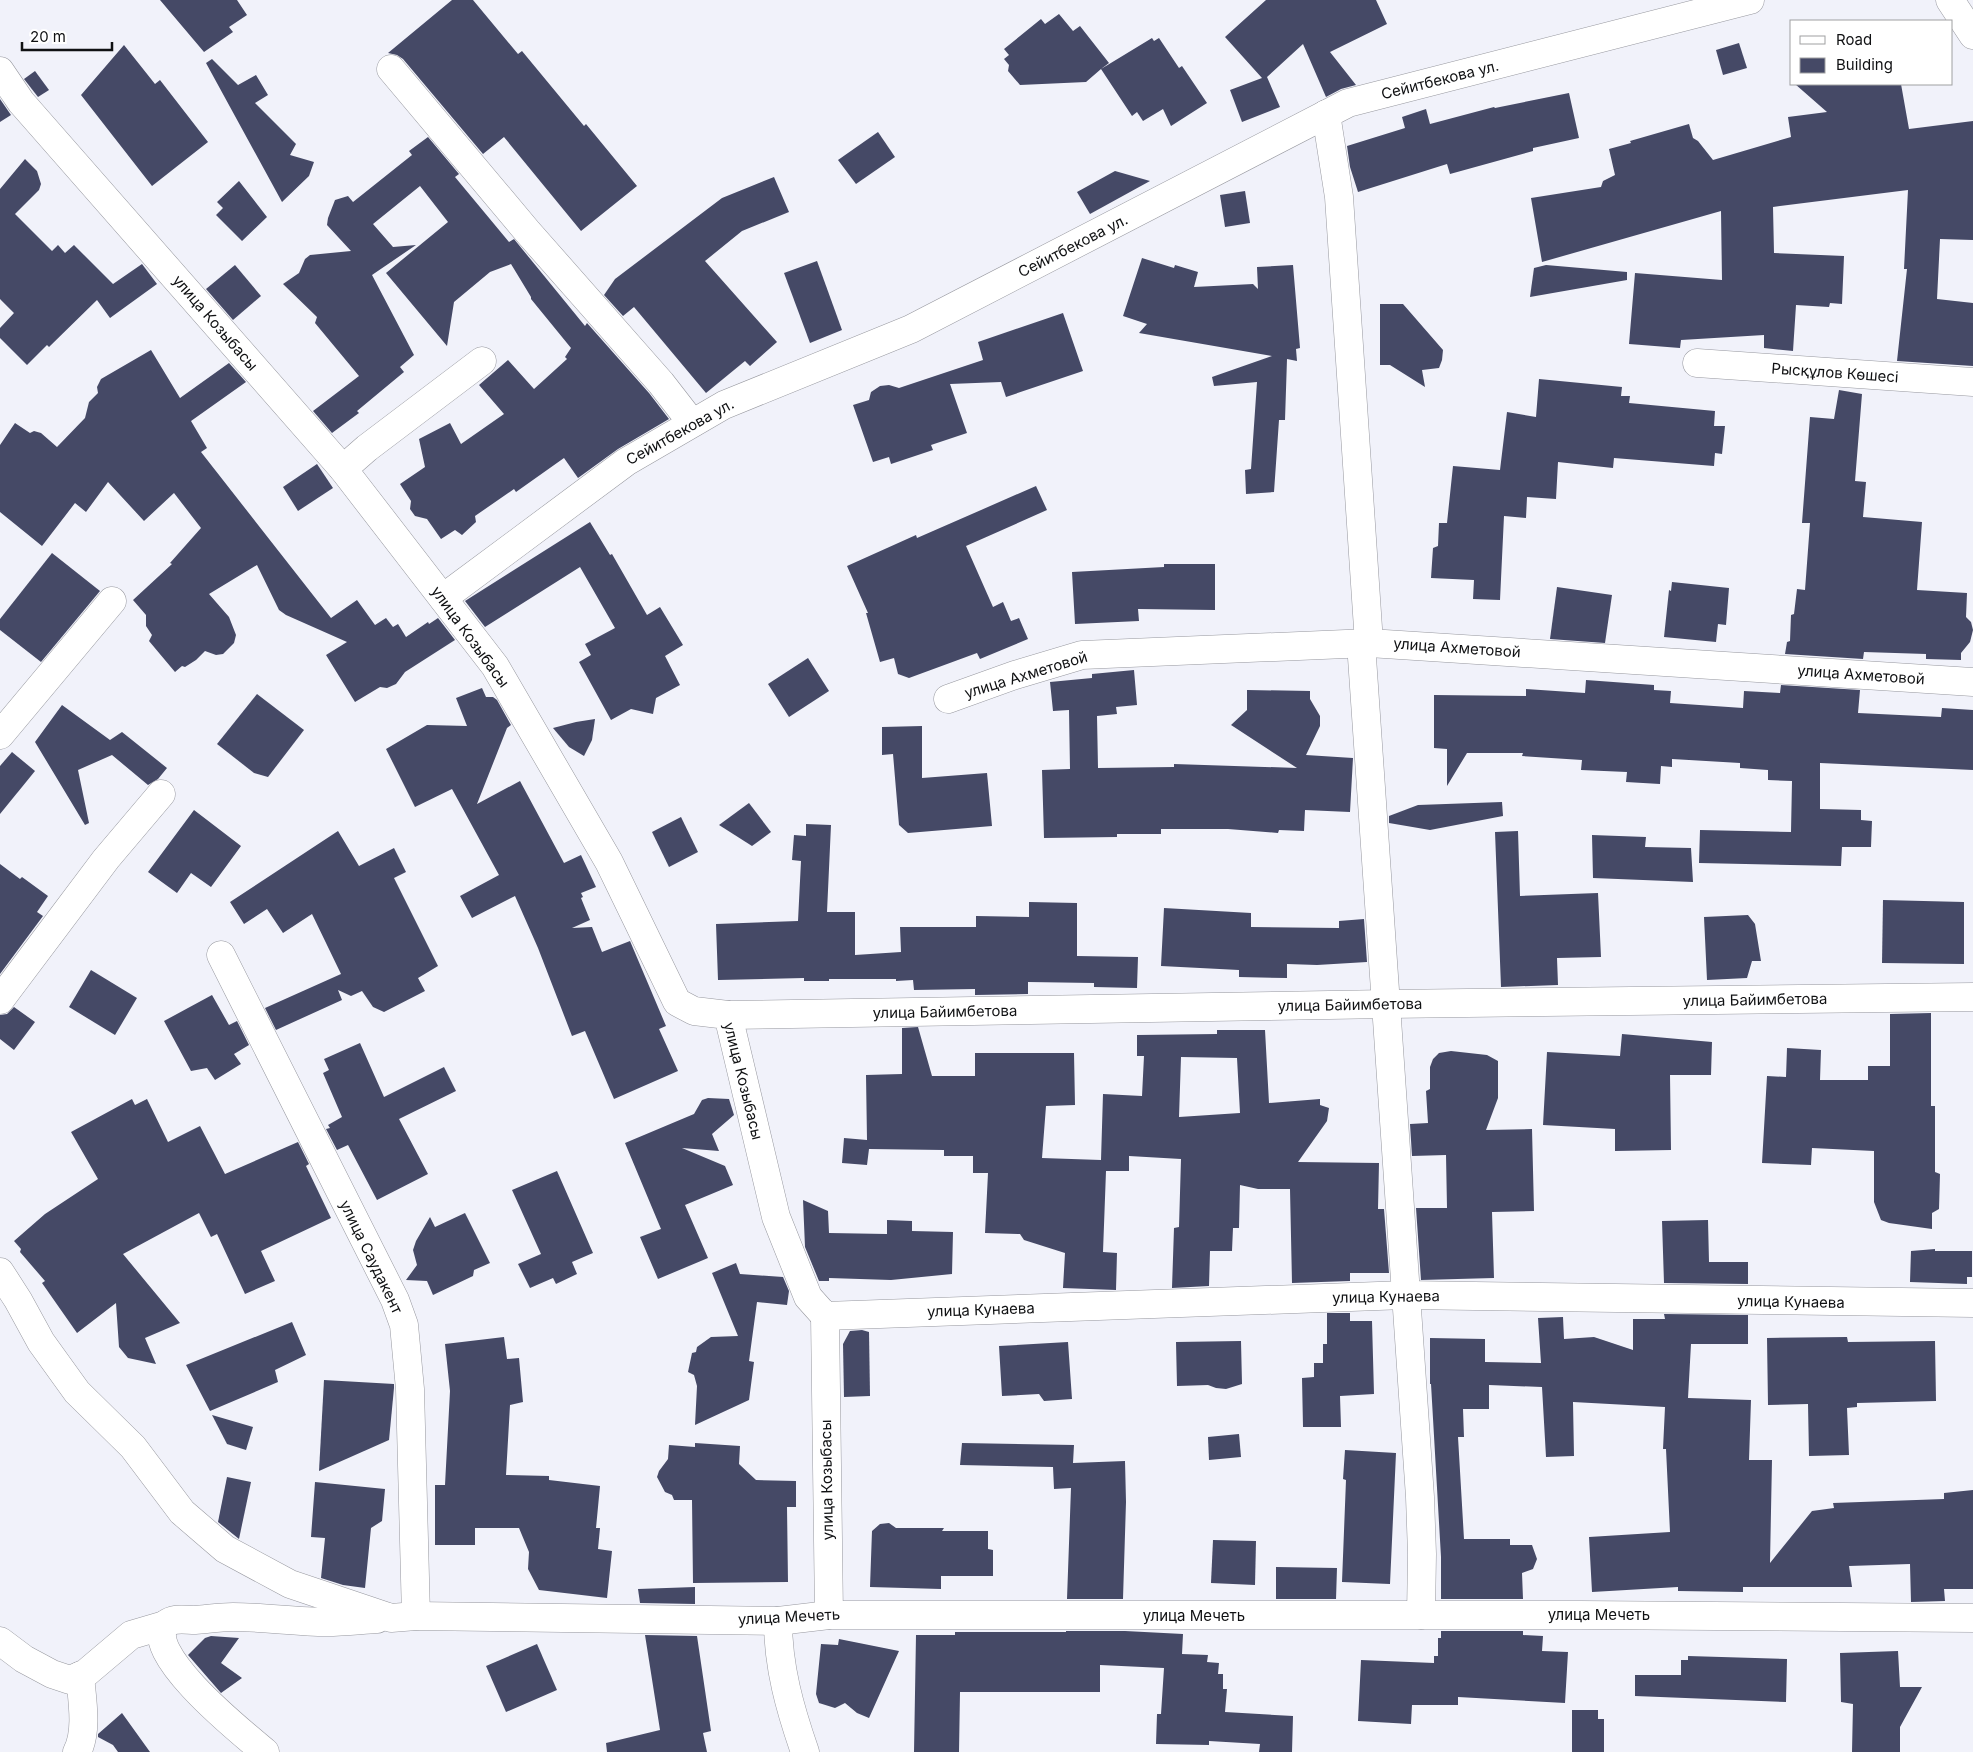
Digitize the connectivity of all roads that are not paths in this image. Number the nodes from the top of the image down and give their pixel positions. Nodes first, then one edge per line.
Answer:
1 (1750, 0) edge
2 (1950, 0) edge
3 (1973, 35) edge
4 (391, 69) dead end
5 (0, 71) edge
6 (1326, 114) junction
7 (482, 361) dead end
8 (1697, 363) dead end
9 (1973, 382) edge
10 (692, 423) junction
11 (343, 470) junction
12 (443, 598) junction
13 (112, 601) dead end
14 (1365, 643) junction
15 (1973, 682) edge
16 (948, 700) dead end
17 (0, 735) edge
18 (162, 794) dead end
19 (221, 955) dead end
20 (1973, 998) edge
21 (0, 1000) edge
22 (1388, 1004) junction
23 (728, 1015) junction
24 (0, 1272) edge
25 (1406, 1295) junction
26 (1973, 1303) edge
27 (817, 1306) junction
28 (829, 1615) junction
29 (1421, 1615) junction
30 (403, 1617) junction
31 (1973, 1618) edge
32 (778, 1621) junction
33 (165, 1625) junction
34 (0, 1641) edge
35 (80, 1676) junction
36 (77, 1752) edge
37 (265, 1752) edge
38 (804, 1752) edge

1 - 6 street, Сейитбекова ул.
2 - 3 street
4 - 10 street
5 - 11 street, улица Козыбасы
6 - 10 street, Сейитбекова ул.
6 - 14 street
7 - 11 street
8 - 9 street, Рысқұлов Көшесі
10 - 12 street, Сейитбекова ул.
11 - 12 street, улица Козыбасы
12 - 23 street, улица Козыбасы
13 - 17 street
14 - 15 street, улица Ахметовой
14 - 16 street, улица Ахметовой
14 - 22 street
18 - 21 street
19 - 30 street, улица Саудакент
20 - 22 street, улица Байимбетова
22 - 23 street, улица Байимбетова
22 - 25 street
23 - 27 street, улица Козыбасы
24 - 30 street
25 - 26 street, улица Кунаева
25 - 27 street, улица Кунаева
25 - 29 street
27 - 28 street, улица Козыбасы
28 - 29 street, улица Мечеть
28 - 32 street, улица Мечеть
29 - 31 street, улица Мечеть
30 - 32 street, улица Мечеть
30 - 33 street
32 - 38 street
33 - 35 street
33 - 37 street
34 - 35 street
35 - 36 street

